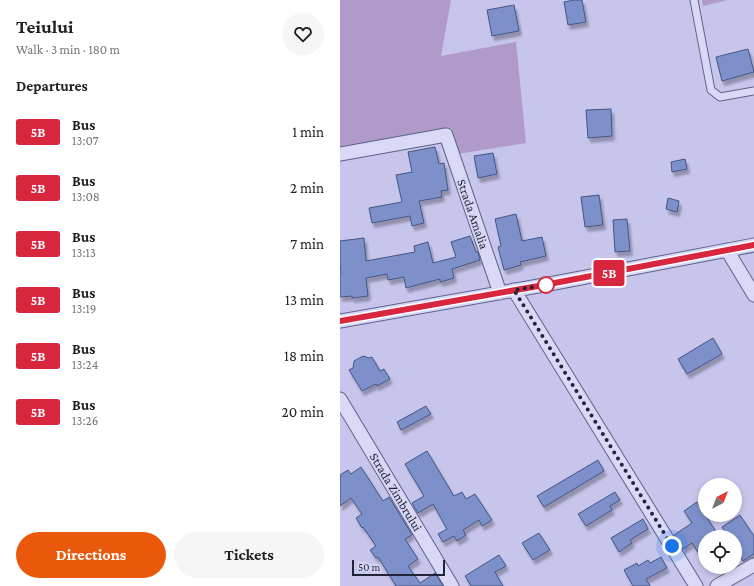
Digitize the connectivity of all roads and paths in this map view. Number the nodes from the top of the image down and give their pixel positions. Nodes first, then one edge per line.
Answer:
1 (694, 0) edge
2 (754, 91) edge
3 (340, 154) edge
4 (754, 245) edge
5 (728, 250) junction
6 (514, 290) junction
7 (500, 293) junction
8 (754, 295) edge
9 (340, 321) edge
10 (340, 398) edge
11 (754, 565) edge
12 (452, 586) edge
13 (696, 586) edge
14 (717, 586) edge

1 - 2 lane
3 - 7 street, Strada Amalia
4 - 5 street
5 - 6 street
5 - 8 street
6 - 7 street
6 - 13 street
7 - 9 street
10 - 12 street, Strada Zimbrului
11 - 14 street

